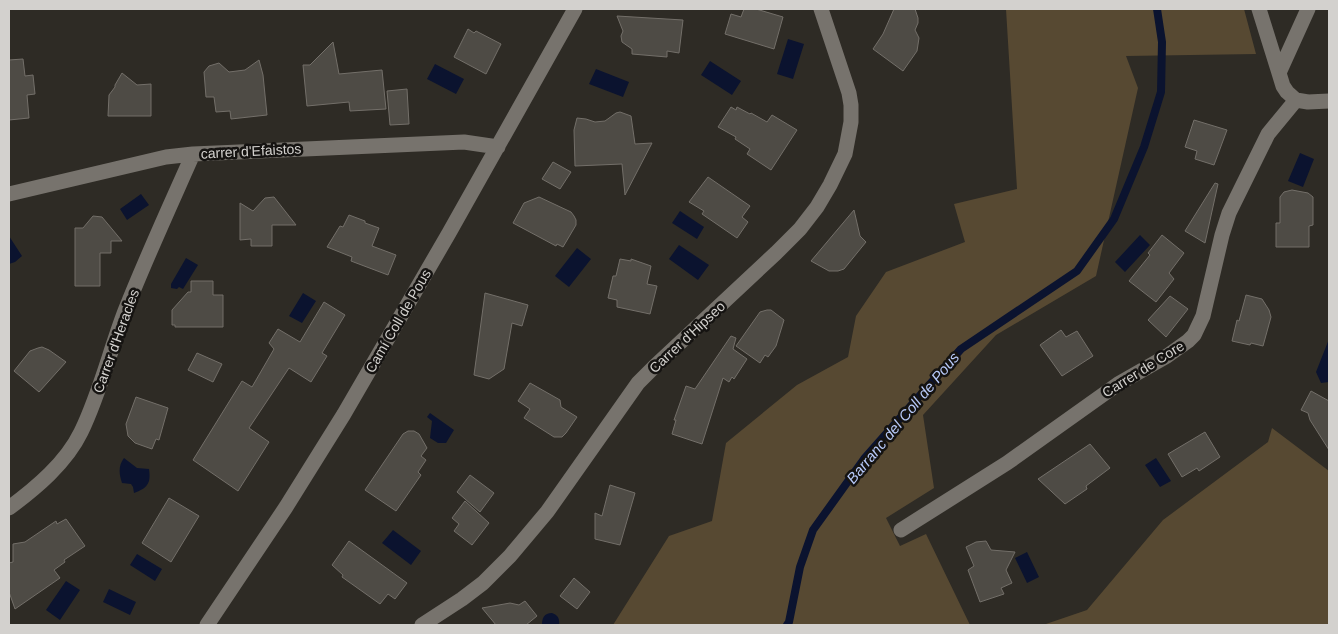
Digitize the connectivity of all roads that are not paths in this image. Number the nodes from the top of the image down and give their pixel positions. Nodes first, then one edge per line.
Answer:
1 (575, 9) edge
2 (821, 9) edge
3 (1259, 9) edge
4 (1308, 9) edge
5 (1279, 73) junction
6 (1296, 100) junction
7 (1329, 101) edge
8 (498, 147) junction
9 (193, 154) junction
10 (9, 194) edge
11 (9, 508) edge
12 (901, 530) dead end
13 (208, 625) edge
14 (422, 625) edge

1 - 8 street, Camí Coll de Pous
2 - 14 street, Carrer d'Hipseo
3 - 5 street
4 - 5 street
5 - 6 street
6 - 7 street
6 - 12 street, Carrer de Core
8 - 9 street, carrer d'Efaistos
8 - 13 street, Camí Coll de Pous
9 - 10 street, carrer d'Efaistos
9 - 11 street, Carrer d'Heracles

